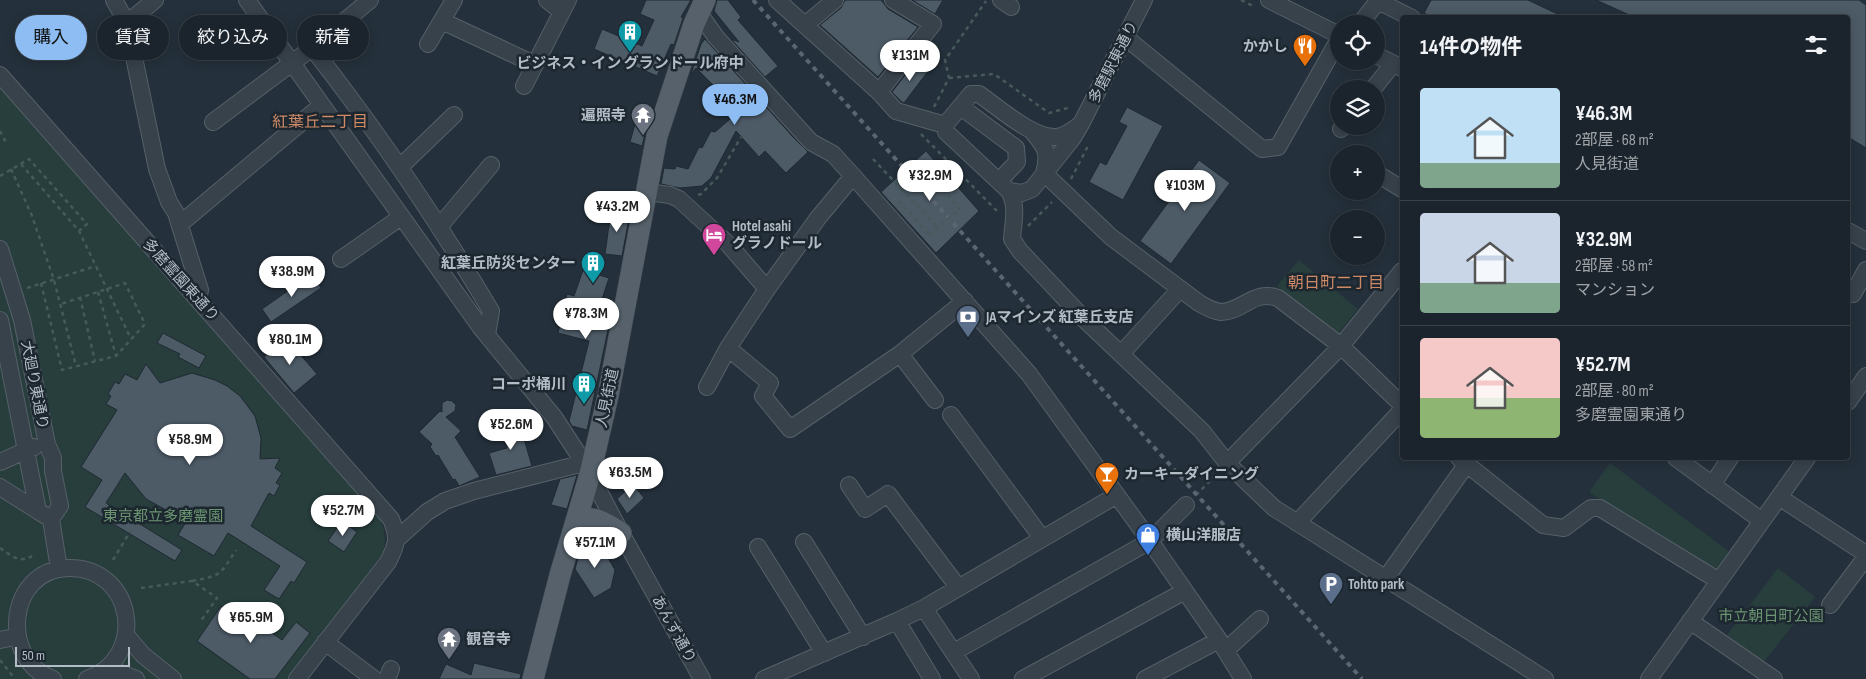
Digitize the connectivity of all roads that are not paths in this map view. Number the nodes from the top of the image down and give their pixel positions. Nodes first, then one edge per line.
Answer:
1 (114, 0) edge
2 (156, 0) edge
3 (246, 0) edge
4 (370, 0) edge
5 (454, 0) edge
6 (547, 0) edge
7 (777, 0) edge
8 (836, 0) edge
9 (893, 0) edge
10 (1144, 0) edge
11 (1269, 0) edge
12 (565, 6) edge
13 (702, 6) edge
14 (122, 15) edge
15 (137, 15) edge
16 (352, 15) edge
17 (1367, 15) edge
18 (1406, 15) edge
19 (442, 21) junction
20 (805, 25) junction
21 (1330, 32) edge
22 (1126, 37) junction
23 (428, 44) dead end
24 (1330, 53) edge
25 (297, 59) edge
26 (135, 60) edge
27 (321, 60) edge
28 (1385, 60) edge
29 (291, 63) junction
30 (534, 64) junction
31 (1398, 66) edge
32 (0, 76) edge
33 (1383, 80) edge
34 (524, 86) dead end
35 (879, 92) junction
36 (322, 105) junction
37 (961, 106) junction
38 (454, 115) dead end
39 (213, 122) dead end
40 (1081, 124) junction
41 (944, 125) junction
42 (1032, 131) junction
43 (491, 165) dead end
44 (400, 167) junction
45 (1044, 173) junction
46 (853, 176) junction
47 (1385, 179) edge
48 (1004, 186) junction
49 (1400, 188) edge
50 (1032, 189) junction
51 (647, 192) junction
52 (401, 217) junction
53 (1014, 222) junction
54 (180, 224) junction
55 (439, 227) junction
56 (1850, 232) edge
57 (1866, 240) edge
58 (0, 250) edge
59 (341, 259) dead end
60 (1866, 270) edge
61 (1400, 273) edge
62 (1180, 289) junction
63 (767, 290) junction
64 (1855, 296) edge
65 (198, 299) junction
66 (965, 301) junction
67 (0, 320) edge
68 (487, 335) junction
69 (1341, 346) junction
70 (728, 348) junction
71 (900, 354) junction
72 (1122, 354) junction
73 (1866, 376) edge
74 (706, 387) dead end
75 (1850, 399) edge
76 (935, 400) dead end
77 (39, 402) junction
78 (1400, 402) edge
79 (18, 406) junction
80 (1400, 412) edge
81 (951, 415) dead end
82 (47, 444) junction
83 (27, 451) junction
84 (1679, 460) edge
85 (1729, 460) edge
86 (1807, 460) edge
87 (1462, 461) edge
88 (0, 462) edge
89 (1227, 463) junction
90 (587, 468) junction
91 (849, 485) dead end
92 (1712, 485) junction
93 (0, 487) edge
94 (1117, 495) junction
95 (1779, 497) junction
96 (1186, 505) road end
97 (44, 515) junction
98 (1762, 521) junction
99 (576, 522) junction
100 (1297, 523) junction
101 (621, 534) junction
102 (1042, 538) junction
103 (397, 540) junction
104 (1150, 541) junction
105 (804, 542) dead end
106 (758, 547) dead end
107 (1866, 556) edge
108 (59, 569) junction
109 (1386, 578) junction
110 (1719, 581) junction
111 (958, 587) junction
112 (1185, 591) junction
113 (1830, 605) dead end
114 (924, 608) junction
115 (1260, 618) dead end
116 (1690, 621) junction
117 (897, 622) junction
118 (126, 635) junction
119 (863, 636) junction
120 (8, 639) edge
121 (325, 642) junction
122 (1222, 645) junction
123 (954, 652) junction
124 (824, 653) junction
125 (102, 672) junction
126 (43, 677) edge
127 (87, 679) edge
128 (136, 679) edge
129 (173, 679) edge
130 (297, 679) edge
131 (374, 679) edge
132 (533, 679) edge
133 (702, 679) edge
134 (764, 679) edge
135 (932, 679) edge
136 (971, 679) edge
137 (1023, 679) edge
138 (1145, 679) edge
139 (1243, 679) edge
140 (1545, 679) edge
141 (1649, 679) edge
142 (1774, 679) edge

1 - 14 street
2 - 15 street
3 - 29 street, あんず通り
4 - 16 street
5 - 19 street
6 - 12 street
7 - 20 street
8 - 20 street
9 - 35 street
10 - 22 street, 多磨駅東通り
11 - 21 street
12 - 30 street
13 - 46 street
13 - 51 main road, 人見街道
17 - 18 street
19 - 23 street
19 - 30 street
20 - 35 street
22 - 24 street
22 - 40 street, 多磨駅東通り
25 - 29 street
26 - 54 street
27 - 44 street
28 - 31 street
29 - 36 street, あんず通り
29 - 39 street
30 - 34 street
31 - 33 street
32 - 65 street, 多磨霊園東通り
35 - 41 street
36 - 52 street, あんず通り
36 - 54 street
37 - 41 street
37 - 42 street
37 - 48 street
38 - 44 street
40 - 42 street
40 - 45 street, 多磨駅東通り
41 - 48 street
42 - 45 street
43 - 55 street
44 - 55 street
45 - 50 street, 多磨駅東通り
45 - 62 street
46 - 63 street
46 - 66 street
47 - 49 street
48 - 50 street
48 - 53 street
50 - 53 street, 多磨駅東通り
51 - 63 street
51 - 90 main road, 人見街道
52 - 59 street
52 - 68 street, あんず通り
53 - 72 street
54 - 65 street
55 - 68 street
56 - 57 street
58 - 77 street, 大廻り東通り
60 - 64 street
61 - 69 street
62 - 69 street
62 - 72 street
63 - 70 street
65 - 103 street, 多磨霊園東通り
66 - 71 street
66 - 94 street
67 - 79 street, 大廻り東通り
68 - 90 street, あんず通り
69 - 78 street
69 - 89 street
70 - 71 street
70 - 74 street
71 - 76 street
72 - 89 street
73 - 75 street
77 - 79 street
77 - 82 street, 大廻り東通り
79 - 83 street, 大廻り東通り
80 - 100 street
81 - 102 street
82 - 83 street
82 - 97 street, 大廻り東通り
83 - 88 street
83 - 97 street, 大廻り東通り
84 - 92 street
85 - 92 street
86 - 95 street
87 - 109 street
87 - 110 street
89 - 100 street
90 - 99 main road, 人見街道
90 - 101 street, あんず通り
90 - 103 street
91 - 111 street
92 - 98 street
93 - 97 street
94 - 102 street
94 - 104 street
95 - 98 street
95 - 107 street
96 - 104 street
97 - 108 street, 大廻り東通り
98 - 110 street
99 - 101 main road
99 - 132 main road, 人見街道
100 - 109 street
101 - 133 street, あんず通り
102 - 111 street
103 - 121 street
104 - 112 street
104 - 123 street
105 - 119 street
106 - 124 street
107 - 113 street
108 - 118 street
108 - 120 street
109 - 140 street
110 - 116 street
111 - 114 street
112 - 122 street
112 - 137 street
114 - 117 street
114 - 123 street
115 - 122 street
116 - 141 street
116 - 142 street
117 - 119 street
117 - 135 street
118 - 125 street
118 - 129 street
119 - 124 street
120 - 126 street
121 - 130 street
121 - 131 street
122 - 138 street
122 - 139 street
123 - 136 street
124 - 134 street
125 - 127 street
125 - 128 street

